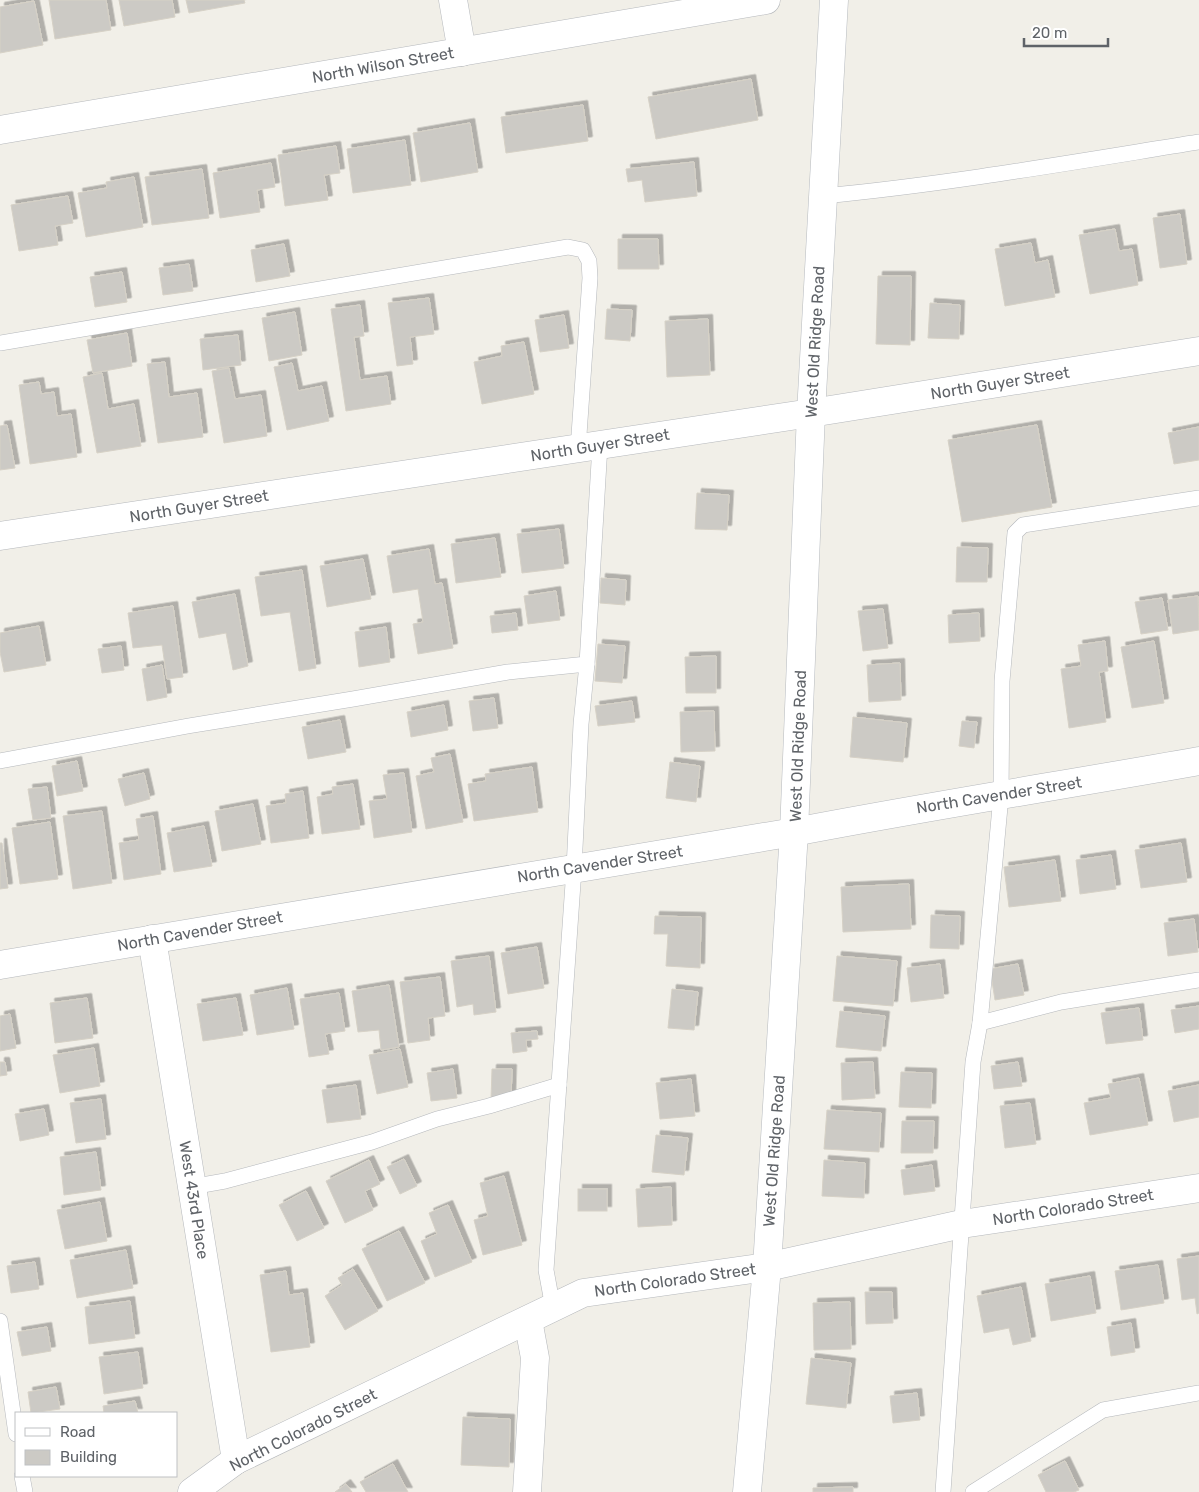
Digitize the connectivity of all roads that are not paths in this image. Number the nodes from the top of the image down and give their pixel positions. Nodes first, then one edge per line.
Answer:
1 (453, 0) edge
2 (766, 0) edge
3 (834, 0) edge
4 (462, 52) junction
5 (0, 130) edge
6 (1199, 142) edge
7 (823, 196) junction
8 (0, 343) edge
9 (1199, 352) edge
10 (811, 413) junction
11 (589, 447) junction
12 (1199, 498) edge
13 (0, 536) edge
14 (587, 664) junction
15 (0, 761) edge
16 (1199, 761) edge
17 (1001, 796) junction
18 (794, 832) junction
19 (574, 869) junction
20 (152, 939) junction
21 (0, 965) edge
22 (1199, 980) edge
23 (980, 1023) junction
24 (559, 1085) junction
25 (191, 1187) junction
26 (1199, 1188) edge
27 (962, 1224) junction
28 (767, 1267) junction
29 (553, 1308) junction
30 (528, 1320) junction
31 (0, 1321) edge
32 (1199, 1393) edge
33 (15, 1427) edge
34 (236, 1460) junction
35 (22, 1477) edge
36 (25, 1492) edge
37 (192, 1492) edge
38 (527, 1492) edge
39 (747, 1492) edge
40 (942, 1492) edge
41 (973, 1492) edge

1 - 4 street
2 - 4 street, North Wilson Street
3 - 7 street, West Old Ridge Road
4 - 5 street, North Wilson Street
6 - 7 lane
7 - 10 street, West Old Ridge Road
8 - 11 lane
9 - 10 street, North Guyer Street
10 - 11 street, North Guyer Street
10 - 18 street, West Old Ridge Road
11 - 13 street, North Guyer Street
11 - 14 lane
12 - 17 lane
14 - 15 lane
14 - 19 lane
16 - 17 street, North Cavender Street
17 - 18 street, North Cavender Street
17 - 23 lane
18 - 19 street, North Cavender Street
18 - 28 street, West Old Ridge Road
19 - 20 street, North Cavender Street
19 - 24 lane
20 - 21 street, North Cavender Street
20 - 25 street, West 43rd Place
22 - 23 lane
23 - 27 lane
24 - 25 lane
24 - 29 lane
25 - 34 street, West 43rd Place
26 - 27 street, North Colorado Street
27 - 28 street, North Colorado Street
27 - 40 lane
28 - 29 street, North Colorado Street
28 - 39 street, West Old Ridge Road
29 - 30 street, North Colorado Street
30 - 34 street, North Colorado Street
30 - 38 street
31 - 33 lane
32 - 41 lane
34 - 37 street, North Colorado Street
35 - 36 lane

